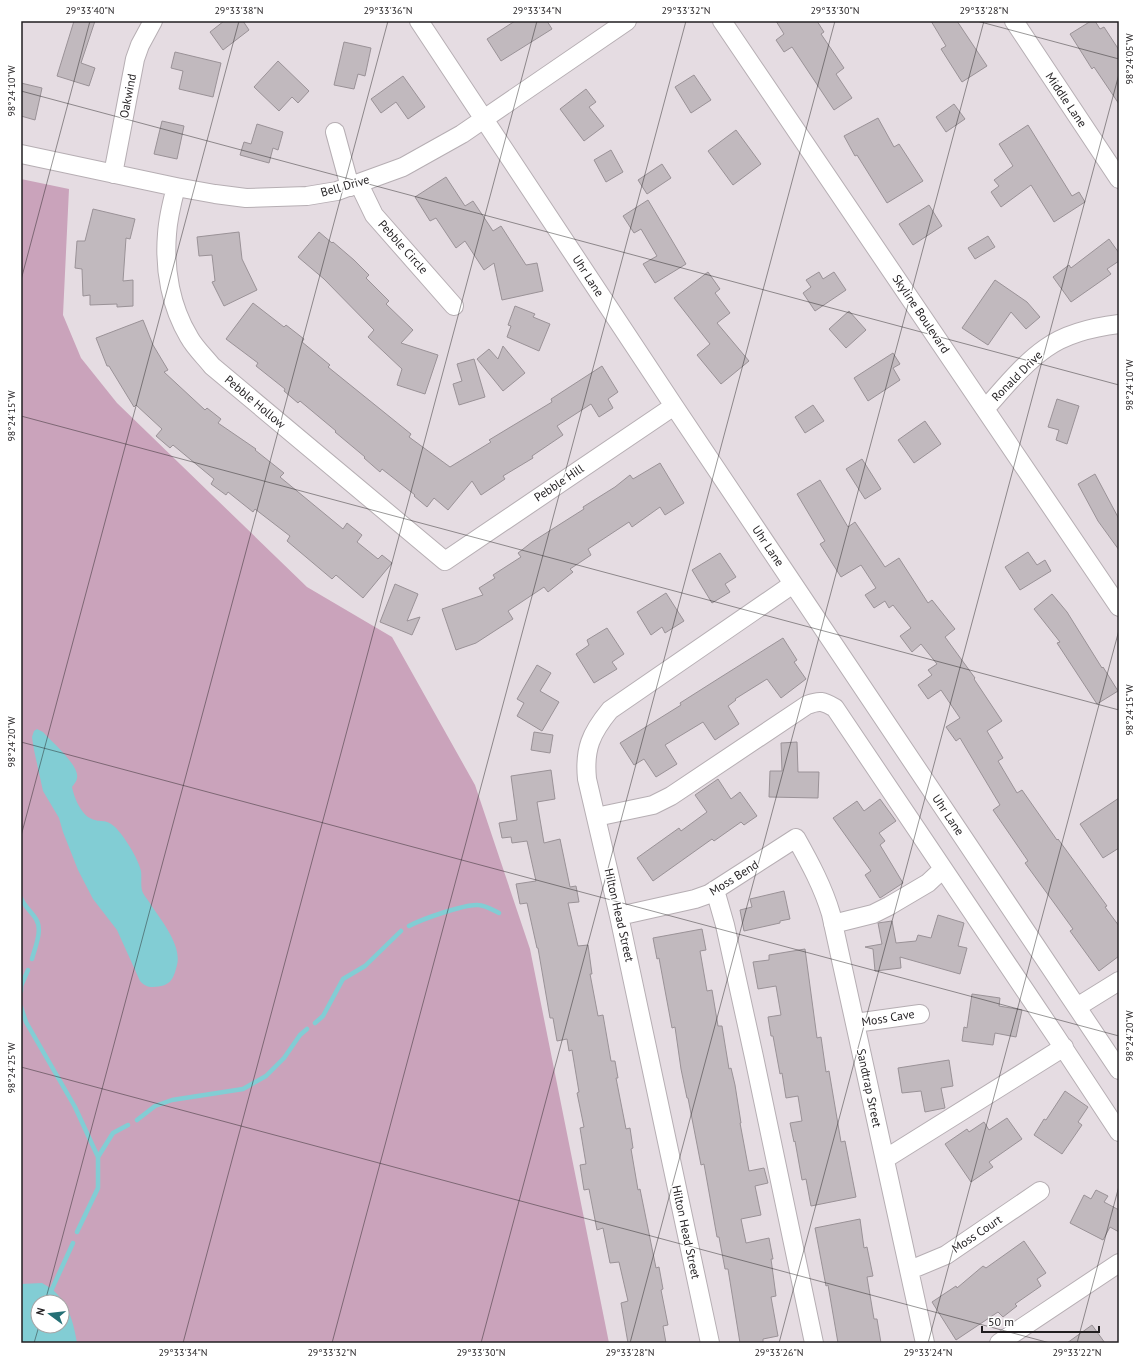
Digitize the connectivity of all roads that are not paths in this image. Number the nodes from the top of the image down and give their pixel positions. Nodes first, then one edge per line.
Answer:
1 (153, 21) edge
2 (419, 21) edge
3 (627, 21) edge
4 (722, 21) edge
5 (1014, 21) edge
6 (484, 118) junction
7 (336, 132) dead end
8 (21, 154) edge
9 (113, 174) junction
10 (1119, 179) edge
11 (355, 185) junction
12 (176, 187) junction
13 (454, 306) dead end
14 (1119, 324) edge
15 (674, 406) junction
16 (985, 409) junction
17 (445, 561) joint
18 (793, 584) junction
19 (1119, 607) edge
20 (596, 817) junction
21 (796, 838) joint
22 (943, 869) junction
23 (714, 890) junction
24 (619, 916) junction
25 (833, 924) junction
26 (1119, 982) edge
27 (1077, 1007) junction
28 (920, 1014) dead end
29 (855, 1023) junction
30 (1064, 1047) junction
31 (1119, 1070) edge
32 (1119, 1132) edge
33 (885, 1159) junction
34 (1040, 1191) dead end
35 (1119, 1263) edge
36 (910, 1270) junction
37 (710, 1343) edge
38 (814, 1343) edge
39 (926, 1343) edge
40 (1000, 1343) edge

1 - 9 street, Oakwind
2 - 6 street, Uhr Lane
3 - 6 street, Bell Drive
4 - 16 street, Skyline Boulevard
5 - 10 street, Middle Lane
6 - 11 street, Bell Drive
6 - 15 street, Uhr Lane
7 - 11 street, Pebble Circle
8 - 9 street, Bell Drive
9 - 12 street, Bell Drive
11 - 12 street, Bell Drive
11 - 13 street, Pebble Circle
12 - 17 street, Pebble Hollow
14 - 16 street, Ronald Drive
15 - 17 street, Pebble Hill
15 - 18 street, Uhr Lane
16 - 19 street, Skyline Boulevard
18 - 20 street, Hilton Head Street
18 - 27 street, Uhr Lane
20 - 22 street
20 - 24 street, Hilton Head Street
21 - 23 street, Moss Bend
21 - 25 street, Sandtrap Street
22 - 25 street
22 - 30 street
23 - 24 street, Moss Bend
23 - 38 street
24 - 37 street, Hilton Head Street
25 - 29 street, Sandtrap Street
26 - 27 street
27 - 31 street, Uhr Lane
28 - 29 street, Moss Cave
29 - 33 street, Sandtrap Street
30 - 32 street
30 - 33 street
33 - 36 street, Sandtrap Street
34 - 36 street, Moss Court
35 - 40 street
36 - 39 street, Sandtrap Street

